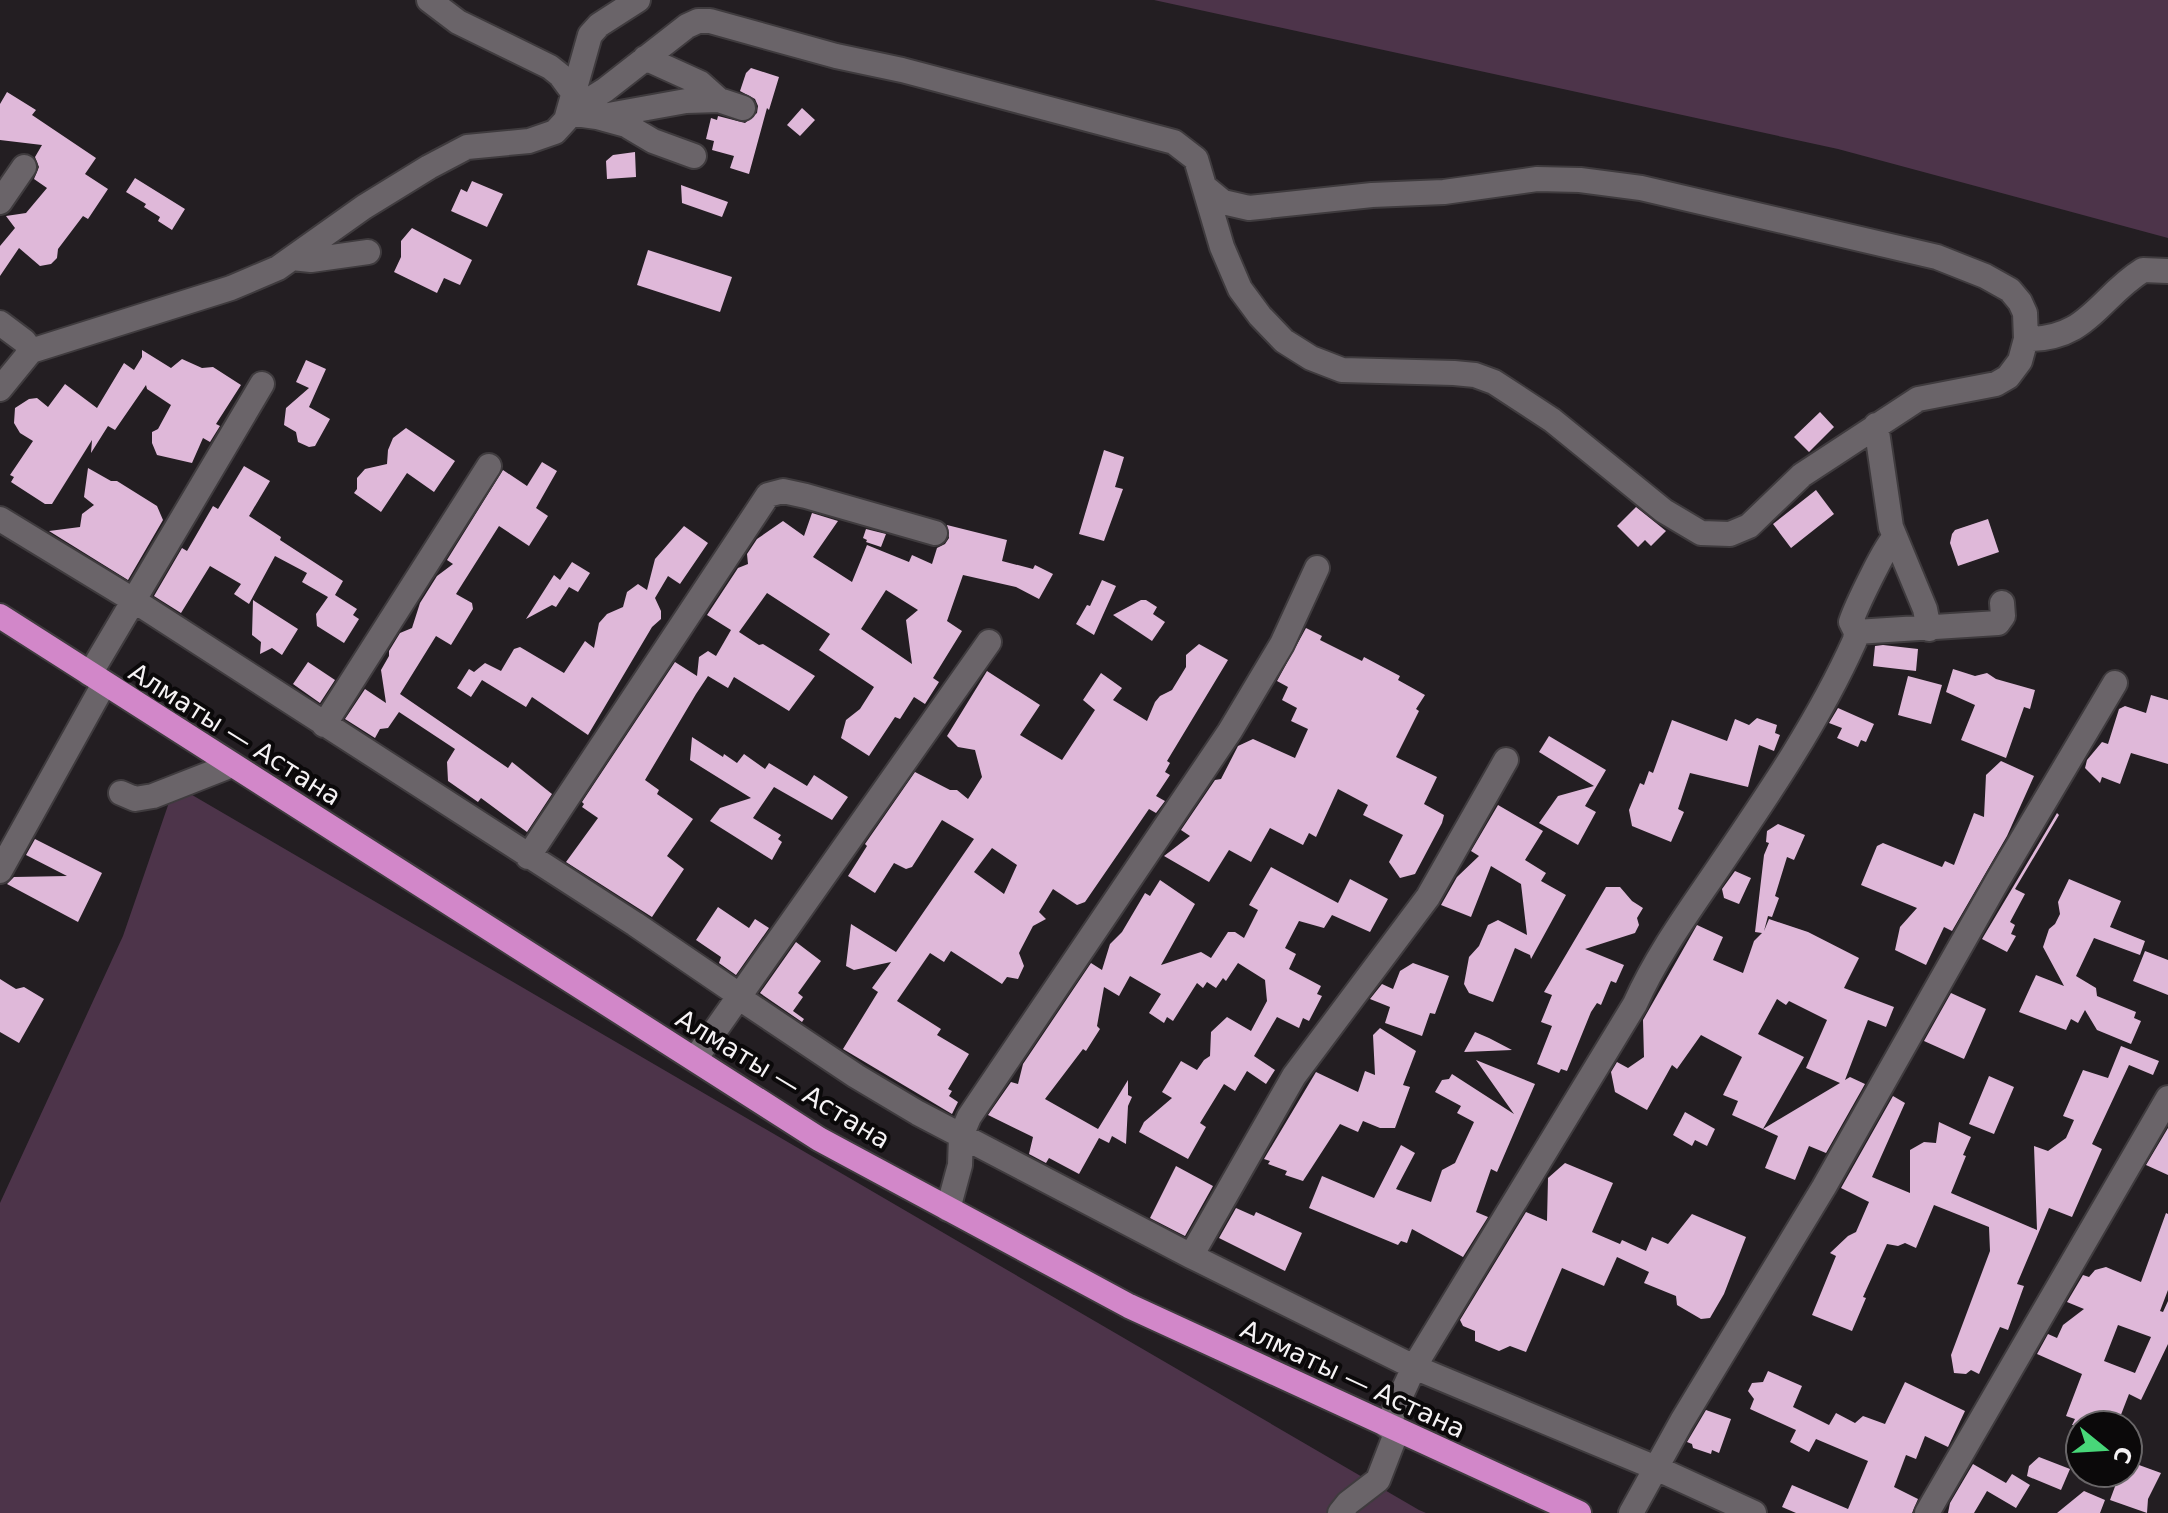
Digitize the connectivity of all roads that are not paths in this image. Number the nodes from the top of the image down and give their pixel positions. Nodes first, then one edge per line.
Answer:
1 (429, 0) edge
2 (638, 0) edge
3 (645, 58) junction
4 (719, 100) junction
5 (571, 104) junction
6 (743, 108) dead end
7 (597, 117) junction
8 (694, 156) dead end
9 (24, 167) dead end
10 (1206, 188) junction
11 (0, 202) edge
12 (368, 252) dead end
13 (292, 258) junction
14 (2168, 271) edge
15 (0, 323) edge
16 (2026, 339) junction
17 (31, 351) junction
18 (262, 384) dead end
19 (0, 389) edge
20 (1876, 425) junction
21 (489, 466) dead end
22 (0, 519) edge
23 (935, 533) dead end
24 (1895, 537) junction
25 (1317, 568) dead end
26 (133, 600) junction
27 (2002, 603) dead end
28 (0, 616) edge
29 (1929, 629) junction
30 (1856, 632) junction
31 (989, 642) dead end
32 (97, 679) junction
33 (2115, 683) dead end
34 (324, 725) junction
35 (1506, 760) dead end
36 (232, 765) junction
37 (121, 793) dead end
38 (528, 857) junction
39 (0, 871) edge
40 (739, 995) junction
41 (695, 1059) junction
42 (2168, 1098) edge
43 (961, 1136) junction
44 (948, 1209) junction
45 (1191, 1256) junction
46 (1414, 1367) junction
47 (1392, 1428) junction
48 (1656, 1468) junction
49 (1340, 1513) edge
50 (1579, 1513) edge
51 (1631, 1513) edge
52 (1754, 1513) edge
53 (1927, 1513) edge

1 - 5 street
2 - 5 street
3 - 4 street
3 - 5 street
3 - 10 street
4 - 6 street
4 - 7 street
5 - 7 street
5 - 13 street
7 - 8 street
9 - 11 street
10 - 16 street
10 - 20 street
12 - 13 street
13 - 17 street
14 - 16 street
15 - 17 street
16 - 20 street
17 - 19 street
18 - 26 street
20 - 24 street
21 - 34 street
22 - 26 street
23 - 38 street
24 - 29 street
24 - 30 street
25 - 43 street
26 - 32 street
26 - 34 street
27 - 29 street
28 - 32 highway, Алматы — Астана
29 - 30 street
30 - 46 street
31 - 40 street
32 - 36 highway, Алматы — Астана
32 - 39 street
33 - 48 street
34 - 38 street
35 - 45 street
36 - 37 street
36 - 41 highway, Алматы — Астана
38 - 40 street
40 - 41 street
40 - 43 street
41 - 44 highway, Алматы — Астана
42 - 53 street
43 - 44 street
43 - 45 street
44 - 47 highway, Алматы — Астана
45 - 46 street
46 - 47 street
46 - 48 street
47 - 49 street
47 - 50 highway, Алматы — Астана
48 - 51 street
48 - 52 street

